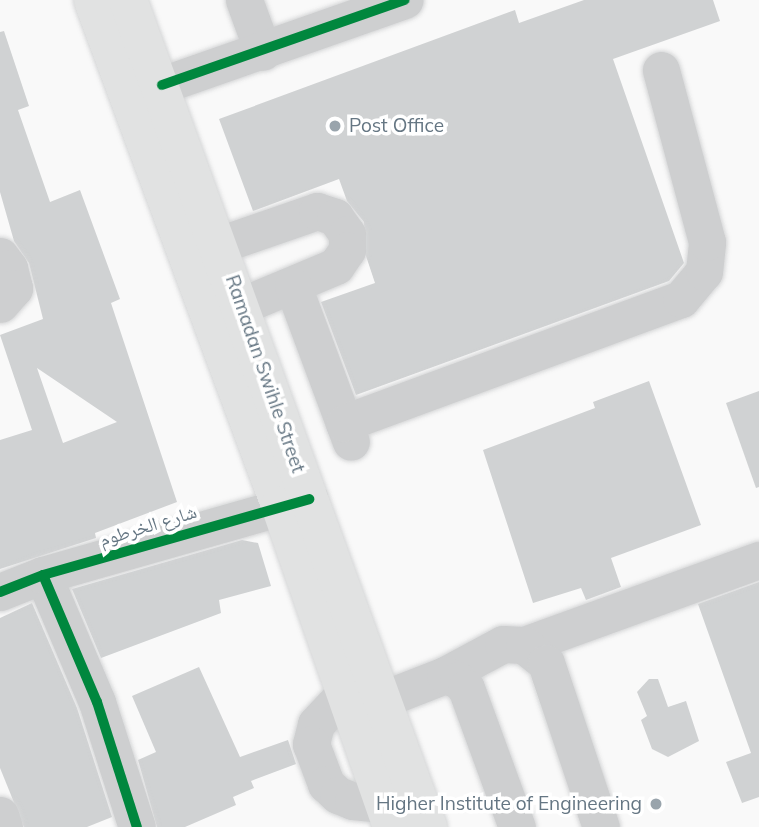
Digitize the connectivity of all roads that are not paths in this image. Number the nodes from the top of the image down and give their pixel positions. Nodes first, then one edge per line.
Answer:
1 (93, 0) edge
2 (128, 0) edge
3 (244, 0) edge
4 (403, 0) edge
5 (333, 12) edge
6 (263, 52) junction
7 (661, 70) dead end
8 (162, 85) junction
9 (219, 245) junction
10 (293, 286) junction
11 (241, 306) junction
12 (294, 502) junction
13 (759, 560) edge
14 (43, 575) junction
15 (0, 592) edge
16 (524, 645) junction
17 (445, 675) junction
18 (381, 700) junction
19 (0, 815) edge
20 (388, 815) edge
21 (5, 827) edge
22 (137, 827) edge
23 (428, 827) edge
24 (517, 827) edge
25 (601, 827) edge

1 - 12 main road, Ramadan Swihle Street
2 - 8 main road, Ramadan Swihle Street
3 - 6 street
4 - 5 street
5 - 6 street
6 - 8 street
7 - 10 street
8 - 9 main road, Ramadan Swihle Street
9 - 10 street
9 - 11 main road, Ramadan Swihle Street
10 - 11 street
11 - 12 main road, Ramadan Swihle Street
12 - 14 street, شارع الخرطوم
12 - 18 main road, Ramadan Swihle Street
12 - 20 main road, Ramadan Swihle Street
13 - 16 street
14 - 15 street, شارع الخرطوم
14 - 22 street
16 - 17 street
16 - 25 street
17 - 18 street
17 - 24 street
18 - 23 main road, Ramadan Swihle Street
19 - 21 street

